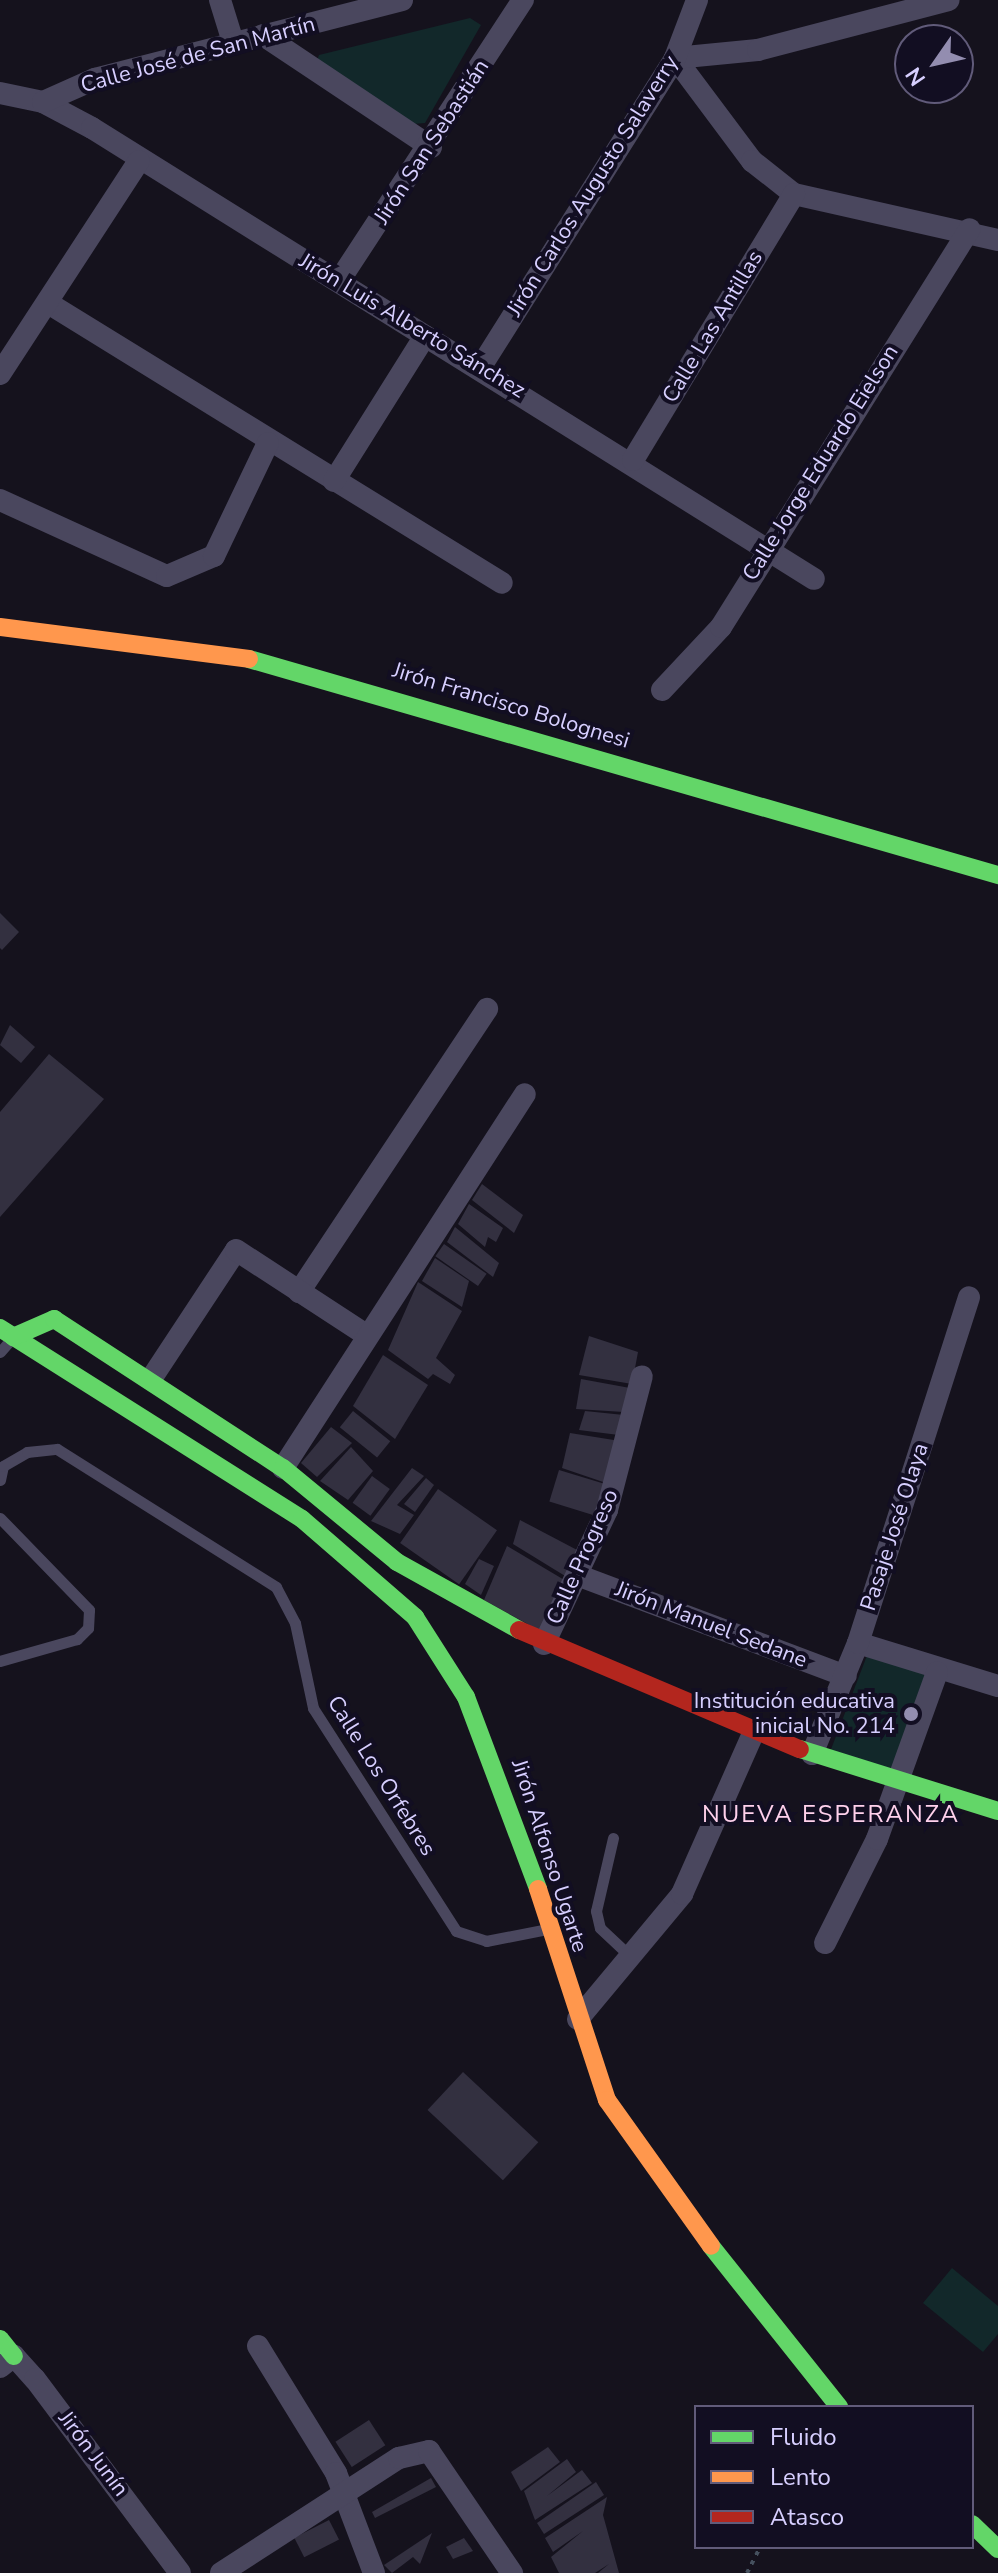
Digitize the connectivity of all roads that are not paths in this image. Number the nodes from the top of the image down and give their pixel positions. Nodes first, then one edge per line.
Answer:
1 (220, 0) edge
2 (402, 0) edge
3 (523, 0) edge
4 (697, 0) edge
5 (949, 0) edge
6 (263, 35) junction
7 (233, 42) junction
8 (675, 58) junction
9 (1, 96) edge
10 (43, 102) junction
11 (431, 147) junction
12 (139, 161) junction
13 (794, 194) junction
14 (970, 229) junction
15 (998, 240) edge
16 (339, 281) junction
17 (48, 303) junction
18 (425, 336) junction
19 (480, 368) junction
20 (0, 374) edge
21 (268, 443) junction
22 (633, 460) junction
23 (334, 481) junction
24 (0, 500) edge
25 (768, 544) junction
26 (814, 579) dead end
27 (502, 583) dead end
28 (0, 627) edge
29 (662, 690) dead end
30 (998, 875) edge
31 (487, 1009) dead end
32 (525, 1094) dead end
33 (299, 1292) junction
34 (969, 1297) dead end
35 (7, 1332) edge
36 (365, 1334) junction
37 (0, 1352) edge
38 (642, 1376) dead end
39 (151, 1379) junction
40 (283, 1468) junction
41 (0, 1480) edge
42 (315, 1496) junction
43 (0, 1518) edge
44 (302, 1519) junction
45 (577, 1575) junction
46 (858, 1643) junction
47 (544, 1644) junction
48 (0, 1661) edge
49 (937, 1672) junction
50 (846, 1676) junction
51 (997, 1689) edge
52 (753, 1734) junction
53 (812, 1754) junction
54 (896, 1785) junction
55 (998, 1811) edge
56 (613, 1838) dead end
57 (547, 1929) junction
58 (825, 1943) dead end
59 (632, 1957) junction
60 (578, 2019) junction
61 (258, 2346) dead end
62 (5, 2354) edge
63 (837, 2405) edge
64 (340, 2498) junction
65 (974, 2526) edge
66 (998, 2549) edge
67 (180, 2573) edge
68 (221, 2573) edge
69 (374, 2573) edge
70 (512, 2573) edge

1 - 7 street
2 - 6 street, Calle José de San Martín
3 - 11 street, Jirón San Sebastián
4 - 8 street, Jirón Carlos Augusto Salaverry
5 - 8 street
6 - 7 street, Calle José de San Martín
6 - 11 street
7 - 10 street, Calle José de San Martín
8 - 13 street
8 - 19 street, Jirón Carlos Augusto Salaverry
9 - 10 street, Jirón Luis Alberto Sánchez
10 - 12 street, Jirón Luis Alberto Sánchez
11 - 16 street, Jirón San Sebastián
12 - 16 street, Jirón Luis Alberto Sánchez
12 - 17 street
13 - 14 street
13 - 22 street, Calle Las Antillas
14 - 15 street
14 - 25 street, Calle Jorge Eduardo Eielson
16 - 18 street, Jirón Luis Alberto Sánchez
17 - 20 street
17 - 21 street
18 - 19 street, Jirón Luis Alberto Sánchez
18 - 23 street
19 - 22 street, Jirón Luis Alberto Sánchez
21 - 23 street
21 - 24 street
22 - 25 street, Jirón Luis Alberto Sánchez
23 - 27 street
25 - 26 street, Jirón Luis Alberto Sánchez
25 - 29 street, Calle Jorge Eduardo Eielson
28 - 30 street, Jirón Francisco Bolognesi
31 - 33 street
32 - 36 street
33 - 36 street
33 - 39 street
34 - 46 street, Pasaje José Olaya
35 - 37 lane
35 - 39 street
35 - 44 street, Jirón Alfonso Ugarte
36 - 40 street
38 - 45 street, Calle Progreso
39 - 40 street
40 - 42 street
41 - 57 lane, Calle Los Orfebres
42 - 44 street
42 - 47 street
43 - 48 lane
44 - 57 street, Jirón Alfonso Ugarte
45 - 47 street, Calle Progreso
45 - 50 street, Jirón Manuel Sedane
46 - 49 street
46 - 50 street, Pasaje José Olaya
47 - 52 street
49 - 51 street
49 - 54 street
50 - 53 street, Pasaje José Olaya
52 - 53 street
52 - 59 street
53 - 54 street
54 - 55 street
54 - 58 street
56 - 59 lane
57 - 60 street, Jirón Alfonso Ugarte
59 - 60 street
60 - 63 street, Jirón Alfonso Ugarte
61 - 64 street
62 - 67 street, Jirón Junín
64 - 68 street
64 - 69 street
64 - 70 street
65 - 66 street

